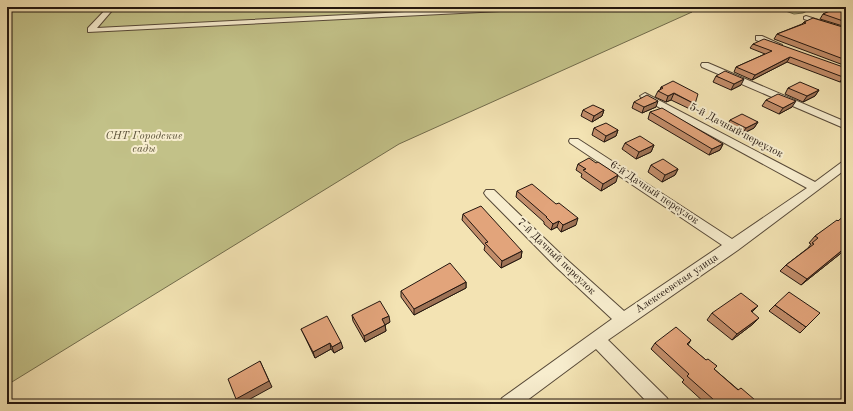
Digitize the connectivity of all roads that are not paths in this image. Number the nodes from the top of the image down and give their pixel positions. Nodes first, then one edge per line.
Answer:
1 (112, 7) edge
2 (541, 7) edge
3 (806, 18) dead end
4 (846, 31) edge
5 (759, 38) dead end
6 (788, 49) edge
7 (705, 65) dead end
8 (645, 96) edge
9 (846, 126) edge
10 (574, 141) dead end
11 (846, 164) edge
12 (815, 188) junction
13 (490, 193) dead end
14 (733, 246) junction
15 (623, 320) junction
16 (596, 339) junction
17 (508, 404) edge
18 (661, 404) edge

1 - 2 street
3 - 4 street
5 - 6 street
7 - 9 street
8 - 12 street, 5-й Дачный переулок
10 - 14 street, 6-й Дачный переулок
11 - 12 street, Алексеевская улица
12 - 14 street, Алексеевская улица
13 - 15 street, 7-й Дачный переулок
14 - 15 street, Алексеевская улица
15 - 16 street, Алексеевская улица
16 - 17 street, Алексеевская улица
16 - 18 street

